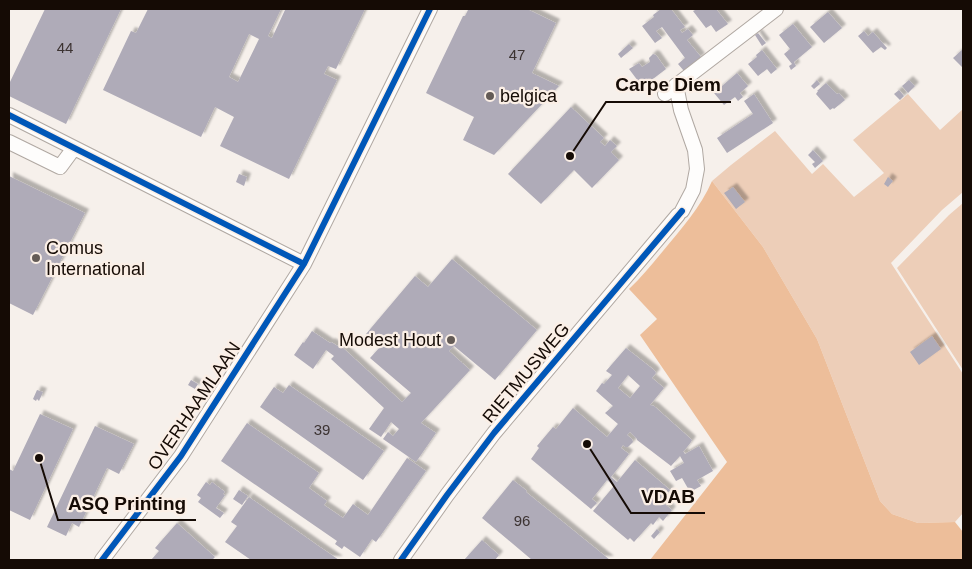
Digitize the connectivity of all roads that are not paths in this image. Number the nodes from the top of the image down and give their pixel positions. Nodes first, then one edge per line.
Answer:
1 (430, 9) edge
2 (776, 9) edge
3 (9, 115) edge
4 (9, 142) edge
5 (74, 148) junction
6 (304, 264) junction
7 (102, 560) edge
8 (401, 560) edge

1 - 6 street, OVERHAAMLAAN
2 - 8 street, RIETMUSWEG
3 - 5 street
4 - 5 street
5 - 6 street
6 - 7 street, OVERHAAMLAAN

